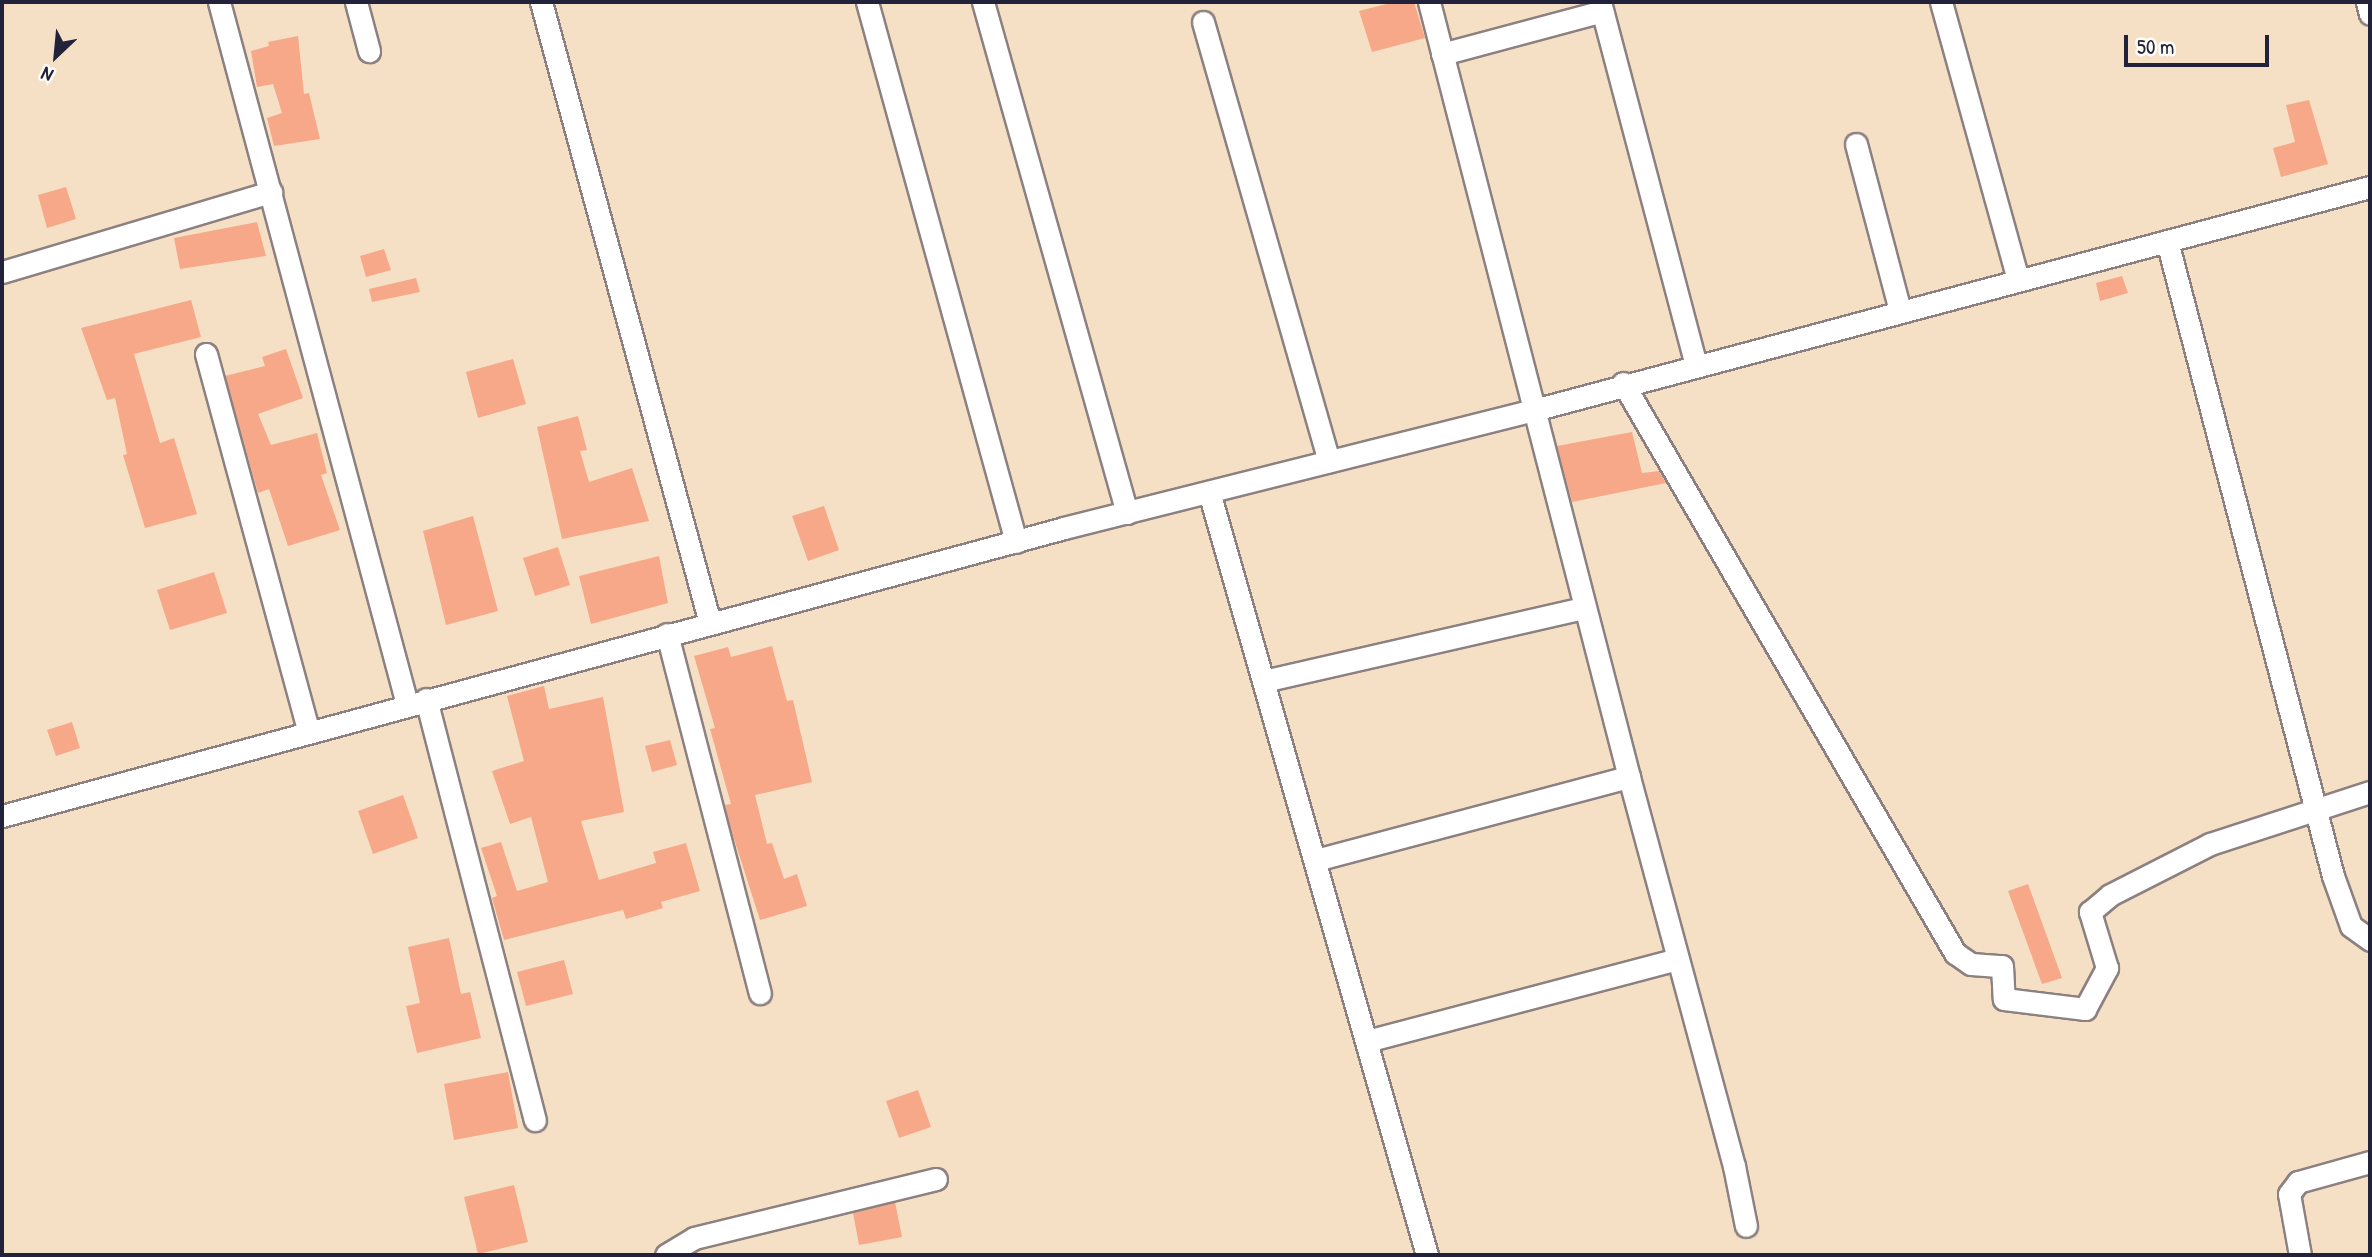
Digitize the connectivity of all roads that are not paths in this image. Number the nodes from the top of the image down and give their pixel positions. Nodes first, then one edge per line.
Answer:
1 (219, 2) edge
2 (356, 2) edge
3 (541, 2) edge
4 (867, 2) edge
5 (983, 2) edge
6 (1429, 2) edge
7 (1941, 2) edge
8 (2367, 2) edge
9 (1601, 6) edge
10 (2370, 14) edge
11 (1203, 22) dead end
12 (369, 51) dead end
13 (1442, 54) junction
14 (1856, 144) dead end
15 (2370, 187) edge
16 (271, 192) junction
17 (2167, 241) junction
18 (2, 272) edge
19 (2018, 280) junction
20 (1900, 310) junction
21 (206, 354) dead end
22 (1696, 365) junction
23 (1623, 383) junction
24 (1534, 410) junction
25 (1329, 461) junction
26 (1209, 492) junction
27 (1127, 513) junction
28 (1016, 542) junction
29 (1583, 608) junction
30 (710, 623) junction
31 (667, 634) junction
32 (1264, 681) junction
33 (416, 701) junction
34 (309, 732) junction
35 (1629, 777) junction
36 (2370, 792) edge
37 (2316, 806) junction
38 (2, 816) edge
39 (1316, 860) junction
40 (2370, 940) edge
41 (1677, 959) junction
42 (760, 992) dead end
43 (1367, 1041) junction
44 (535, 1120) dead end
45 (2370, 1162) edge
46 (936, 1179) dead end
47 (1746, 1226) dead end
48 (666, 1255) edge
49 (1427, 1255) edge
50 (2300, 1255) edge

1 - 16 street
2 - 12 street
3 - 30 street
4 - 28 street
5 - 27 street
6 - 13 street
7 - 19 street
8 - 10 street
9 - 13 street
9 - 22 street
11 - 25 street
13 - 24 street
14 - 20 street
15 - 17 street
16 - 18 street
16 - 33 street
17 - 19 street
17 - 37 street
19 - 20 street
20 - 22 street
21 - 34 street
22 - 23 street
23 - 24 street
23 - 37 street
24 - 25 street
24 - 29 street
25 - 26 street
26 - 27 street
26 - 32 street
27 - 28 street
28 - 30 street
29 - 32 street
29 - 35 street
30 - 31 street
31 - 33 street
31 - 42 street
32 - 39 street
33 - 34 street
33 - 44 street
34 - 38 street
35 - 39 street
35 - 41 street
36 - 37 street
37 - 40 street
39 - 43 street
41 - 43 street
41 - 47 street
43 - 49 street
45 - 50 street
46 - 48 street

